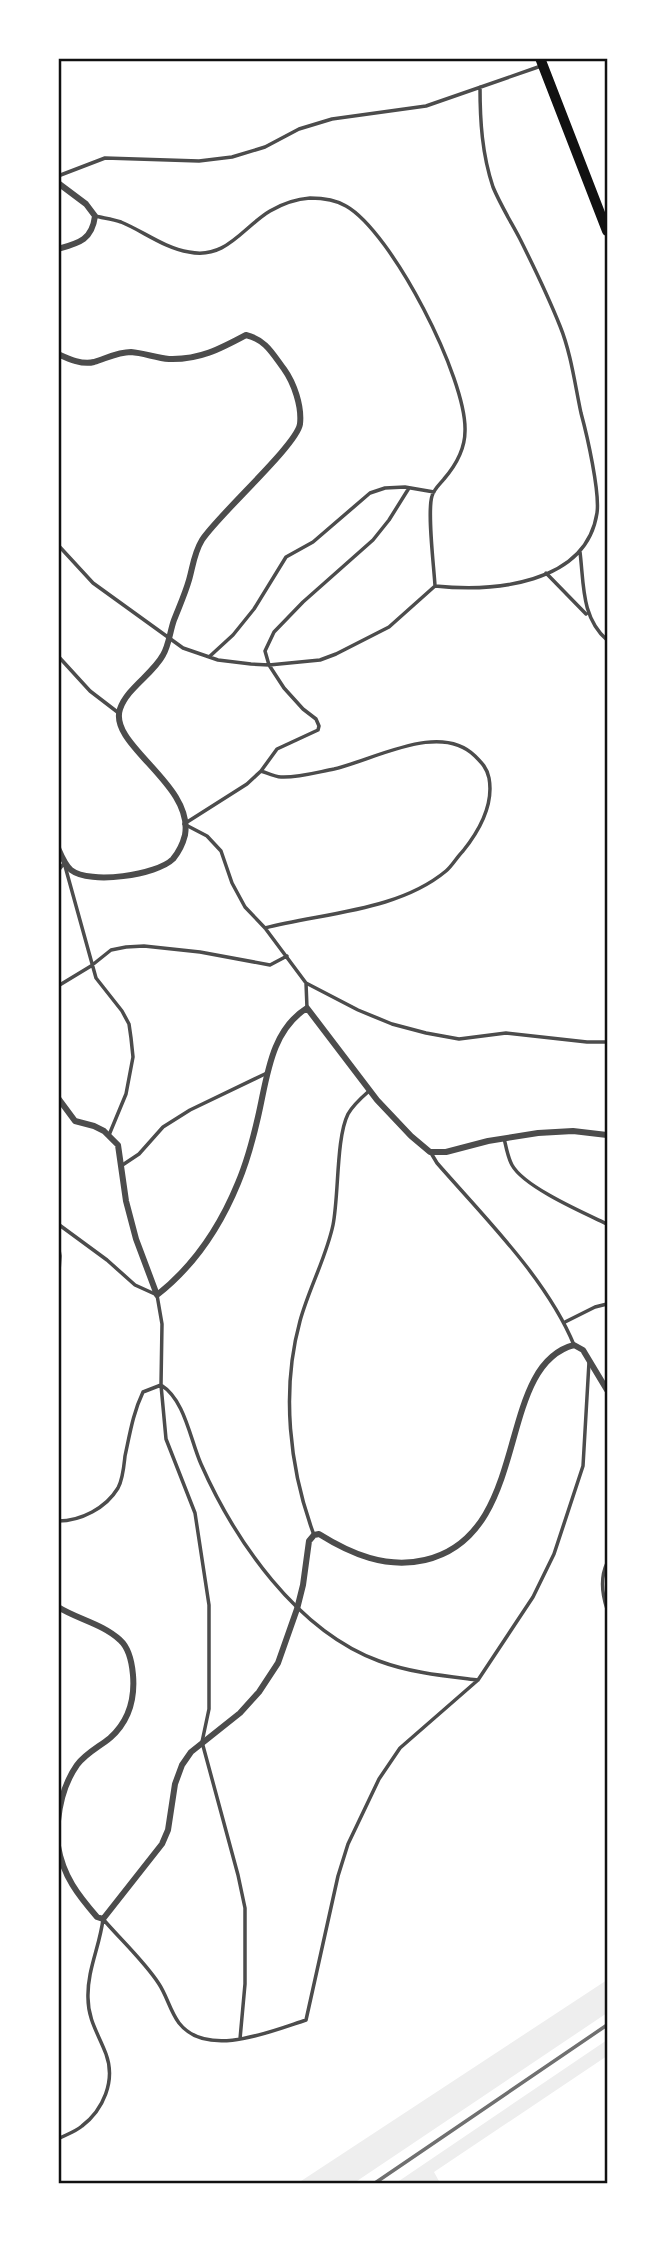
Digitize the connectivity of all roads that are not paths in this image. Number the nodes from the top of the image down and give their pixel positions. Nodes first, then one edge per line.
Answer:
1 (541, 62) edge
2 (480, 87) junction
3 (58, 176) edge
4 (58, 183) edge
5 (95, 216) junction
6 (607, 231) edge
7 (58, 249) edge
8 (58, 354) edge
9 (409, 488) junction
10 (434, 492) junction
11 (58, 545) edge
12 (580, 552) junction
13 (546, 573) junction
14 (435, 586) junction
15 (587, 614) junction
16 (169, 639) junction
17 (607, 640) edge
18 (58, 656) edge
19 (209, 657) junction
20 (268, 665) junction
21 (120, 714) junction
22 (261, 771) junction
23 (184, 824) junction
24 (58, 848) edge
25 (65, 862) junction
26 (58, 871) edge
27 (265, 928) junction
28 (288, 956) junction
29 (91, 966) junction
30 (306, 983) junction
31 (58, 986) edge
32 (307, 1008) junction
33 (607, 1042) edge
34 (267, 1073) junction
35 (370, 1090) junction
36 (58, 1098) edge
37 (108, 1135) junction
38 (607, 1135) edge
39 (503, 1138) junction
40 (430, 1152) junction
41 (121, 1166) junction
42 (58, 1224) edge
43 (607, 1224) edge
44 (58, 1243) edge
45 (58, 1288) edge
46 (157, 1295) junction
47 (607, 1304) edge
48 (565, 1322) junction
49 (574, 1345) junction
50 (589, 1360) junction
51 (161, 1385) junction
52 (607, 1390) edge
53 (58, 1521) edge
54 (314, 1535) junction
55 (607, 1563) edge
56 (58, 1608) edge
57 (297, 1609) junction
58 (607, 1609) edge
59 (478, 1680) junction
60 (202, 1742) junction
61 (58, 1821) edge
62 (58, 1846) edge
63 (103, 1919) junction
64 (240, 2039) junction
65 (58, 2139) edge

1 - 2 lane
1 - 6 main road
2 - 3 lane
2 - 12 lane
4 - 5 street
5 - 7 street
5 - 10 lane
8 - 16 street
9 - 10 lane
9 - 19 lane
9 - 20 lane
10 - 14 lane
11 - 16 lane
12 - 13 lane
12 - 15 lane
13 - 14 lane
13 - 15 lane
14 - 20 lane
15 - 17 lane
16 - 19 lane
16 - 21 street
18 - 21 lane
19 - 20 lane
20 - 22 lane
21 - 23 street
22 - 23 lane
22 - 27 lane
23 - 25 street
23 - 27 lane
24 - 25 street
25 - 26 lane
25 - 29 lane
27 - 28 lane
28 - 29 lane
28 - 30 lane
29 - 31 lane
29 - 37 lane
30 - 32 lane
30 - 33 lane
32 - 34 street
32 - 35 street
34 - 41 lane
34 - 46 street
35 - 40 street
35 - 54 lane
36 - 37 street
37 - 41 street
38 - 39 street
39 - 40 street
39 - 43 lane
40 - 48 lane
41 - 46 street
42 - 46 lane
44 - 45 lane
46 - 51 lane
47 - 48 lane
48 - 49 lane
49 - 50 street
49 - 54 street
50 - 52 street
50 - 59 lane
51 - 53 lane
51 - 57 lane
51 - 60 lane
54 - 57 street
55 - 58 lane
56 - 61 street
57 - 59 lane
57 - 60 street
59 - 64 lane
60 - 63 street
60 - 64 lane
62 - 63 street
63 - 64 lane
63 - 65 lane

